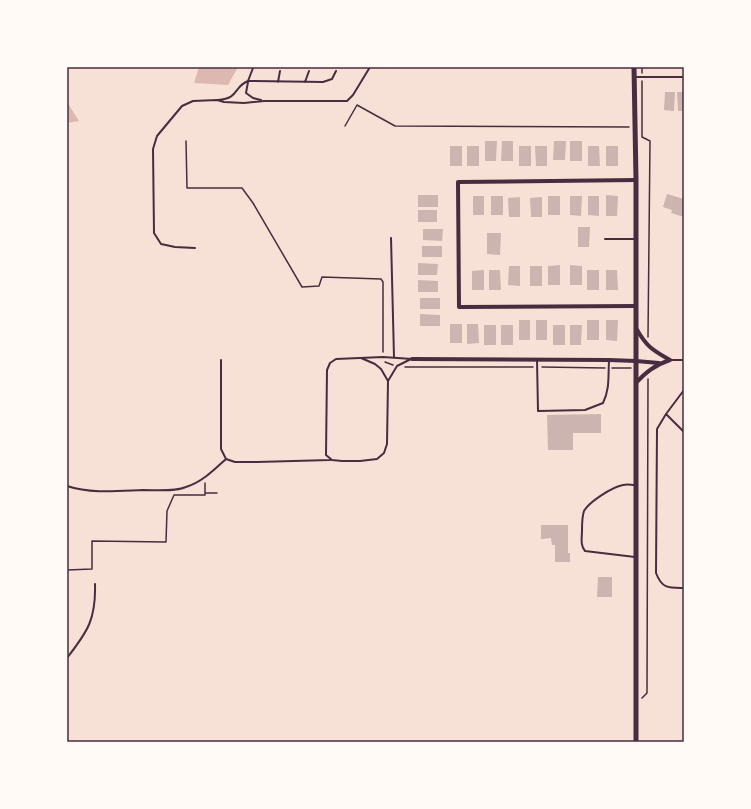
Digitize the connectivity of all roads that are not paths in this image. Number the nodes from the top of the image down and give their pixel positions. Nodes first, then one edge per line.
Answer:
1 (370, 67) edge
2 (634, 67) edge
3 (253, 68) dead end
4 (280, 71) dead end
5 (309, 71) dead end
6 (336, 71) dead end
7 (634, 77) junction
8 (684, 77) edge
9 (248, 81) junction
10 (278, 82) junction
11 (305, 82) junction
12 (217, 100) junction
13 (264, 100) junction
14 (636, 180) junction
15 (392, 238) dead end
16 (605, 239) dead end
17 (636, 239) junction
18 (195, 248) dead end
19 (635, 306) junction
20 (636, 326) junction
21 (394, 357) junction
22 (361, 358) junction
23 (412, 359) junction
24 (221, 360) dead end
25 (537, 360) junction
26 (609, 360) junction
27 (670, 360) junction
28 (684, 360) edge
29 (636, 361) junction
30 (659, 363) junction
31 (388, 381) junction
32 (636, 383) junction
33 (684, 390) edge
34 (666, 414) junction
35 (684, 432) edge
36 (226, 458) junction
37 (332, 460) junction
38 (636, 485) junction
39 (67, 486) edge
40 (636, 557) junction
41 (95, 584) dead end
42 (684, 588) edge
43 (67, 658) edge
44 (636, 742) edge

1 - 13 lane
2 - 7 street
3 - 9 lane
4 - 10 lane
5 - 11 lane
6 - 11 lane
7 - 8 lane
7 - 14 street
9 - 10 lane
9 - 12 lane
9 - 13 lane
10 - 11 lane
12 - 13 lane
12 - 18 lane
14 - 17 street
14 - 19 street
15 - 21 lane
16 - 17 lane
17 - 19 street
19 - 20 street
20 - 27 street
20 - 29 street
21 - 22 lane
21 - 23 lane
22 - 31 lane
22 - 37 lane
23 - 25 street
23 - 31 lane
24 - 36 lane
25 - 26 street
25 - 26 lane
26 - 29 street
27 - 28 lane
27 - 30 street
29 - 30 street
29 - 32 street
30 - 32 street
31 - 37 lane
32 - 38 street
33 - 34 lane
34 - 35 lane
34 - 42 lane
36 - 37 lane
36 - 39 lane
38 - 40 street
38 - 40 lane
40 - 44 street
41 - 43 lane

